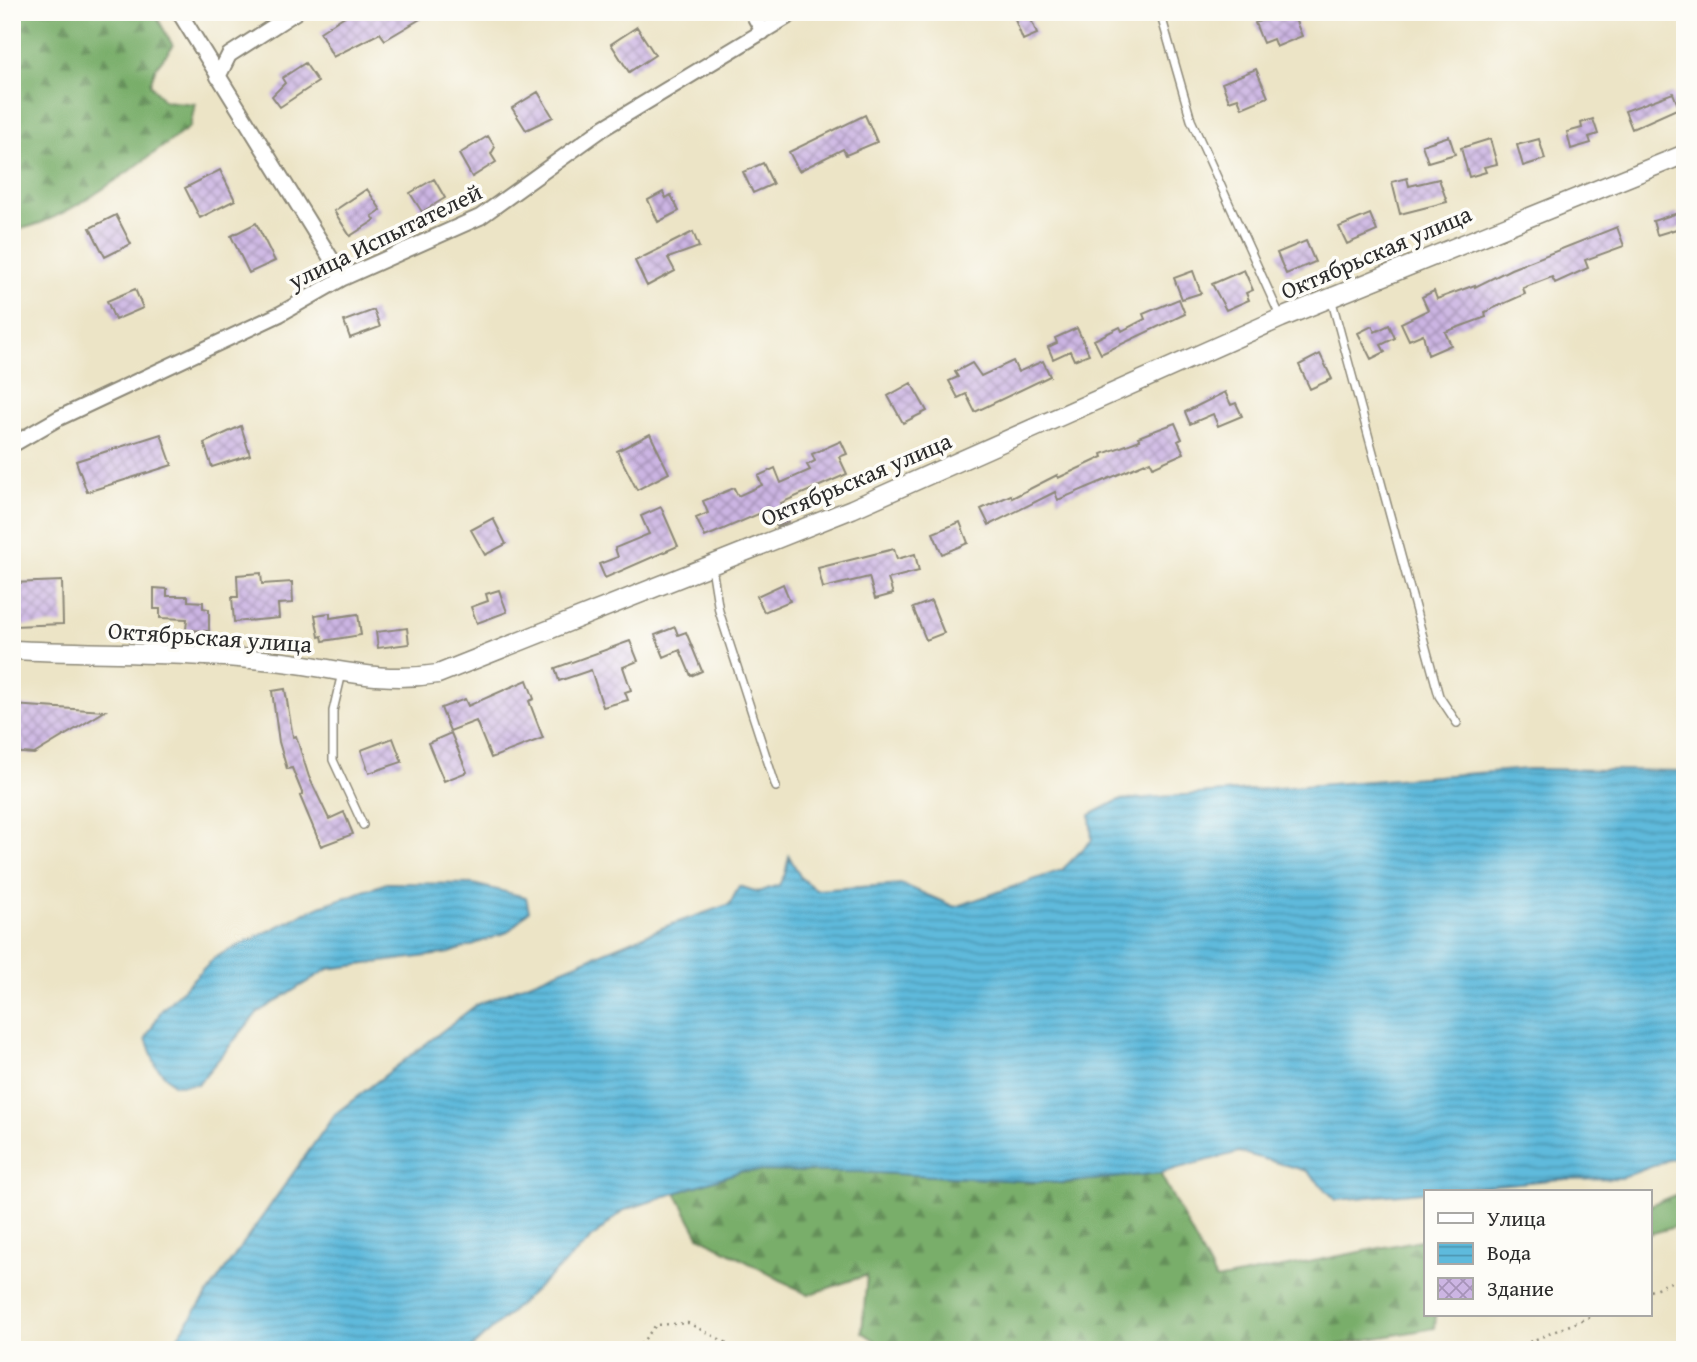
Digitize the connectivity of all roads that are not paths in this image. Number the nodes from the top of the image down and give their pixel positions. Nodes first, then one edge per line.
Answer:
1 (179, 12) edge
2 (296, 12) edge
3 (752, 12) edge
4 (795, 12) edge
5 (1160, 12) edge
6 (763, 32) junction
7 (218, 76) junction
8 (1685, 154) edge
9 (343, 278) junction
10 (1331, 297) junction
11 (1281, 318) junction
12 (12, 445) edge
13 (711, 566) junction
14 (12, 650) edge
15 (342, 672) junction
16 (1457, 723) dead end
17 (776, 787) dead end
18 (363, 824) dead end

1 - 7 street
2 - 7 street
3 - 6 street
4 - 6 street, улица Испытателей
5 - 11 lane
6 - 9 street, улица Испытателей
7 - 9 street
8 - 10 street, Октябрьская улица
9 - 12 street, улица Испытателей
10 - 11 street, Октябрьская улица
10 - 16 lane
11 - 13 street, Октябрьская улица
13 - 15 street, Октябрьская улица
13 - 17 lane
14 - 15 street, Октябрьская улица
15 - 18 lane

